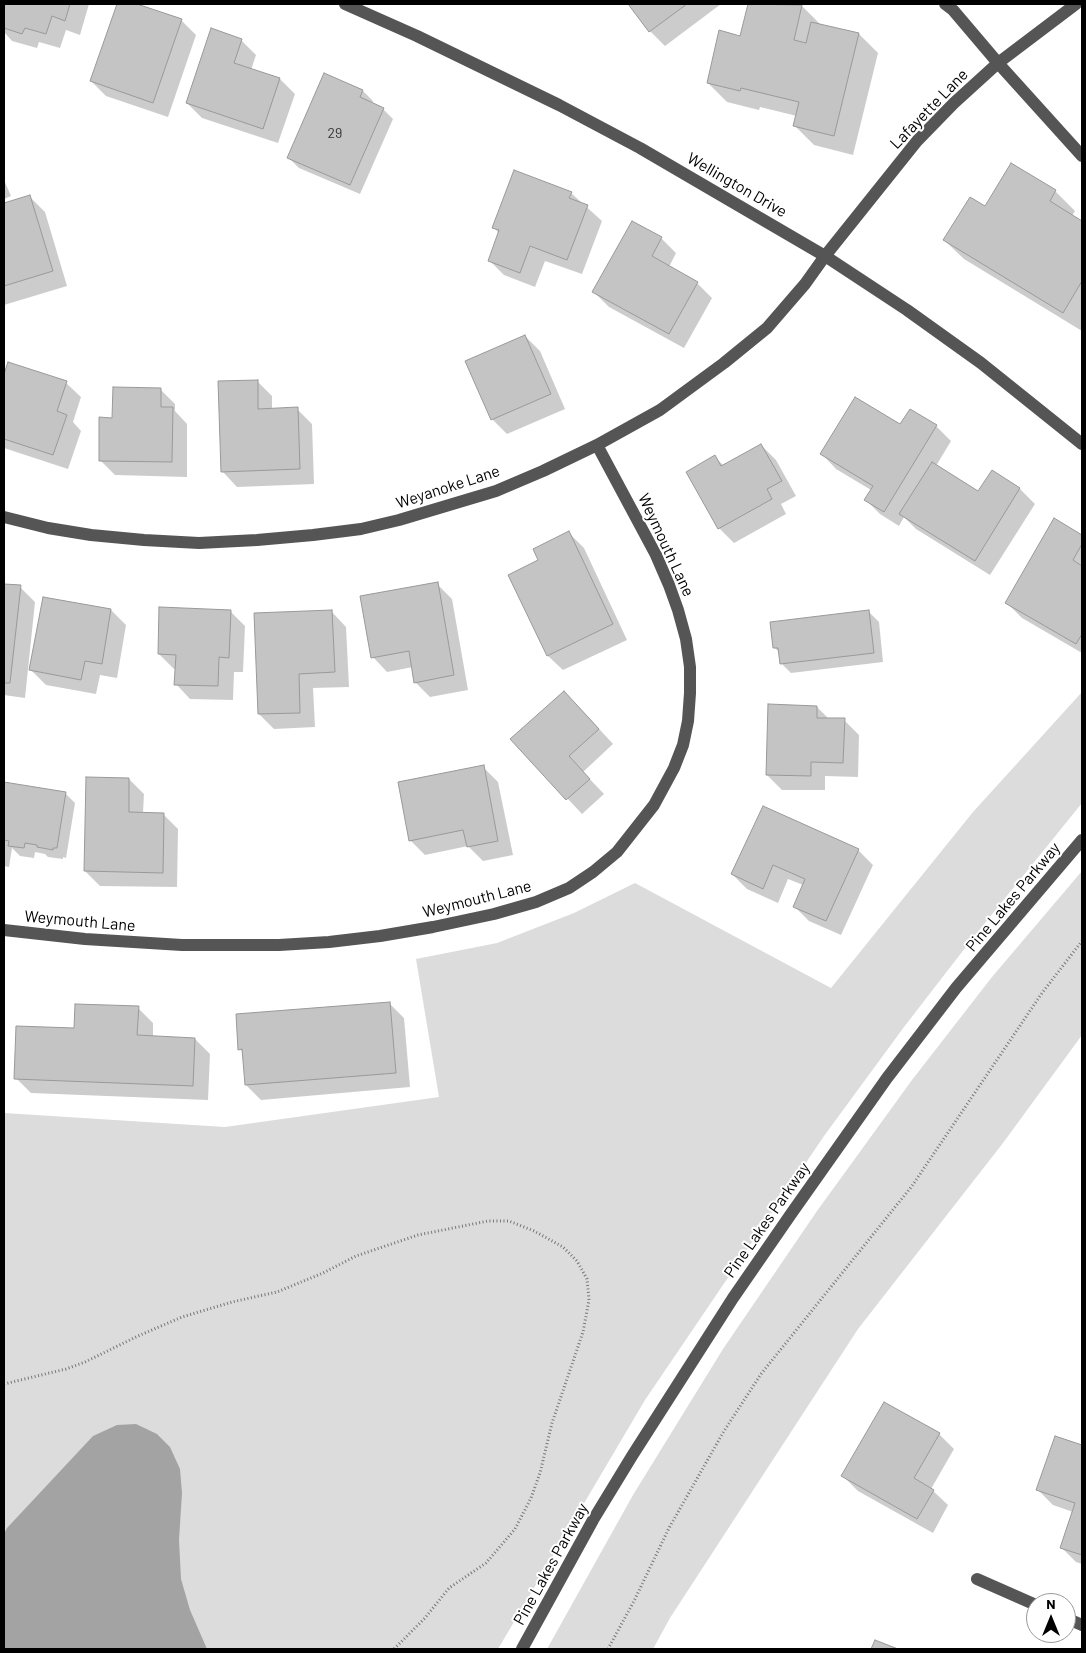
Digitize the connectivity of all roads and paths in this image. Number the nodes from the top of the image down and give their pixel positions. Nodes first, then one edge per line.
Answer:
1 (345, 4) edge
2 (945, 4) edge
3 (1076, 4) edge
4 (998, 63) junction
5 (1082, 156) edge
6 (825, 256) junction
7 (1082, 444) edge
8 (597, 445) junction
9 (4, 517) edge
10 (1082, 840) edge
11 (4, 930) edge
12 (1082, 941) edge
13 (4, 1384) edge
14 (977, 1578) dead end
15 (1026, 1600) edge
16 (394, 1649) edge
17 (522, 1649) edge
18 (608, 1649) edge

1 - 6 street, Wellington Drive
2 - 4 street
3 - 4 street, Lafayette Lane
4 - 5 street
4 - 6 street, Lafayette Lane
6 - 7 street, Wellington Drive
6 - 8 street, Weyanoke Lane
8 - 9 street, Weyanoke Lane
8 - 11 street, Weymouth Lane
10 - 17 street, Pine Lakes Parkway
12 - 18 path
13 - 16 path
14 - 15 street

